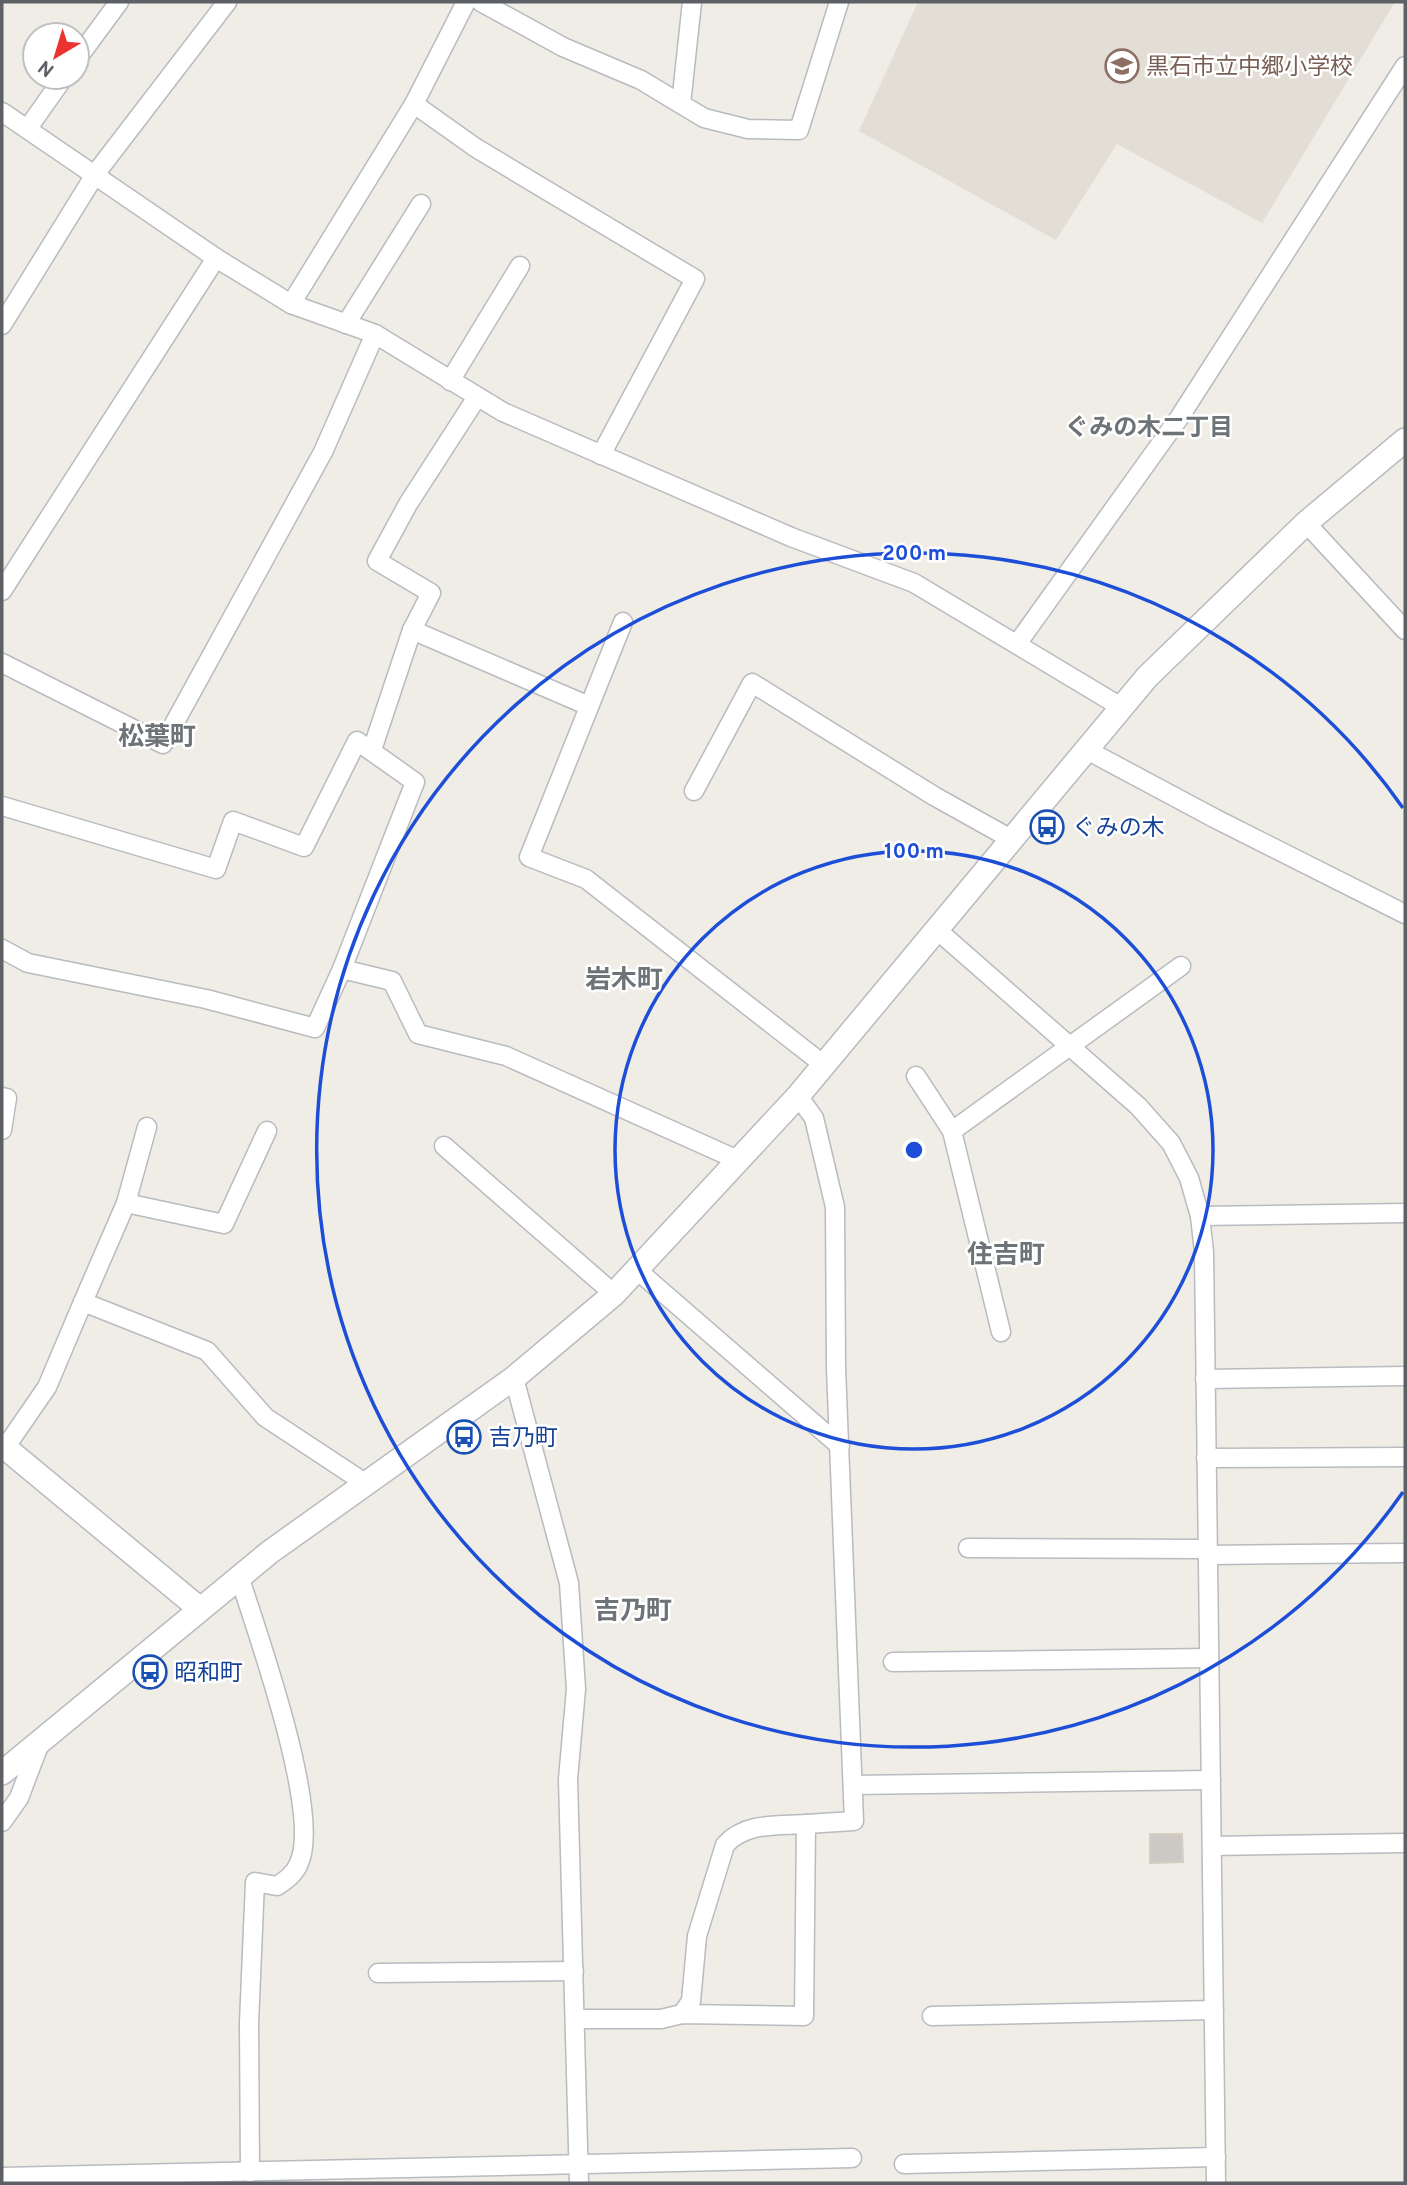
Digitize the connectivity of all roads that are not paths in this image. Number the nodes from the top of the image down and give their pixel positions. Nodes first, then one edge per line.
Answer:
1 (119, 2) edge
2 (227, 2) edge
3 (466, 2) edge
4 (481, 2) edge
5 (692, 2) edge
6 (839, 2) edge
7 (91, 40) edge
8 (1405, 66) edge
9 (1400, 90) edge
10 (54, 91) edge
11 (414, 104) junction
12 (681, 104) junction
13 (2, 112) edge
14 (28, 128) junction
15 (96, 173) junction
16 (421, 204) dead end
17 (215, 258) junction
18 (520, 266) dead end
19 (291, 304) junction
20 (346, 324) junction
21 (2, 325) edge
22 (375, 334) junction
23 (450, 381) junction
24 (477, 397) junction
25 (1405, 440) edge
26 (601, 454) junction
27 (1306, 523) junction
28 (2, 591) edge
29 (623, 622) dead end
30 (412, 630) junction
31 (1405, 630) edge
32 (1017, 644) junction
33 (2, 663) edge
34 (589, 706) junction
35 (1121, 707) junction
36 (1085, 749) junction
37 (372, 750) junction
38 (694, 791) dead end
39 (2, 806) edge
40 (1011, 839) junction
41 (1405, 914) edge
42 (936, 929) junction
43 (2, 949) edge
44 (1181, 966) dead end
45 (342, 969) junction
46 (1071, 1047) junction
47 (824, 1065) junction
48 (916, 1076) dead end
49 (798, 1096) junction
50 (2, 1097) edge
51 (147, 1127) dead end
52 (2, 1130) edge
53 (267, 1130) dead end
54 (953, 1131) junction
55 (444, 1146) dead end
56 (740, 1161) junction
57 (126, 1203) junction
58 (1405, 1213) edge
59 (1200, 1216) junction
60 (637, 1270) junction
61 (614, 1294) junction
62 (83, 1302) junction
63 (1001, 1332) dead end
64 (1405, 1376) edge
65 (514, 1378) junction
66 (1205, 1379) junction
67 (840, 1446) junction
68 (3, 1447) edge
69 (1405, 1457) edge
70 (1206, 1458) junction
71 (365, 1483) junction
72 (968, 1548) dead end
73 (1208, 1552) junction
74 (1405, 1553) edge
75 (239, 1576) junction
76 (200, 1609) junction
77 (1209, 1658) junction
78 (893, 1662) dead end
79 (41, 1740) junction
80 (2, 1773) edge
81 (1211, 1780) junction
82 (853, 1784) junction
83 (2, 1822) edge
84 (806, 1824) junction
85 (1405, 1843) edge
86 (1212, 1846) junction
87 (574, 1971) junction
88 (378, 1973) dead end
89 (1214, 2010) junction
90 (682, 2014) junction
91 (932, 2015) dead end
92 (575, 2019) junction
93 (1216, 2157) junction
94 (852, 2158) dead end
95 (578, 2164) junction
96 (904, 2164) dead end
97 (250, 2172) junction
98 (2, 2177) edge
99 (579, 2183) edge
100 (1216, 2183) edge

1 - 7 street
2 - 15 street
3 - 11 street
4 - 12 street
5 - 12 street
6 - 12 street
8 - 9 street
9 - 32 street
10 - 14 street
11 - 19 street
11 - 26 street
13 - 14 street
14 - 15 street
15 - 17 street
15 - 21 street
16 - 20 street
17 - 19 street
17 - 28 street
18 - 23 street
19 - 20 street
20 - 22 street
22 - 23 street
22 - 33 street
23 - 24 street
24 - 26 street
24 - 30 street
25 - 27 street
26 - 32 street
27 - 31 street
27 - 35 street
29 - 34 street
30 - 34 street
30 - 37 street
32 - 35 street
34 - 47 street
35 - 36 street
36 - 40 street
36 - 41 street
37 - 39 street
37 - 45 street
38 - 40 street
40 - 42 street
42 - 46 street
42 - 47 street
43 - 45 street
44 - 46 street
45 - 56 street
46 - 54 street
46 - 59 street
47 - 49 street
48 - 54 street
49 - 56 street
49 - 67 street
50 - 52 street
51 - 57 street
53 - 57 street
54 - 63 street
55 - 61 street
56 - 60 street
57 - 62 street
58 - 59 street
59 - 66 street
60 - 61 street
60 - 67 street
61 - 65 street
62 - 68 street
62 - 71 street
64 - 66 street
65 - 71 street
65 - 87 street
66 - 70 street
67 - 82 street
68 - 76 street
69 - 70 street
70 - 73 street
71 - 75 street
72 - 73 street
73 - 74 street
73 - 77 street
75 - 76 street
75 - 97 street
76 - 79 street
77 - 78 street
77 - 81 street
79 - 80 street
79 - 83 street
81 - 82 street
81 - 86 street
82 - 84 street
84 - 90 street
84 - 90 street
85 - 86 street
86 - 89 street
87 - 88 street
87 - 92 street
89 - 91 street
89 - 93 street
90 - 92 street
92 - 95 street
93 - 96 street
93 - 100 street
94 - 95 street
95 - 97 street
95 - 99 street
97 - 98 street

